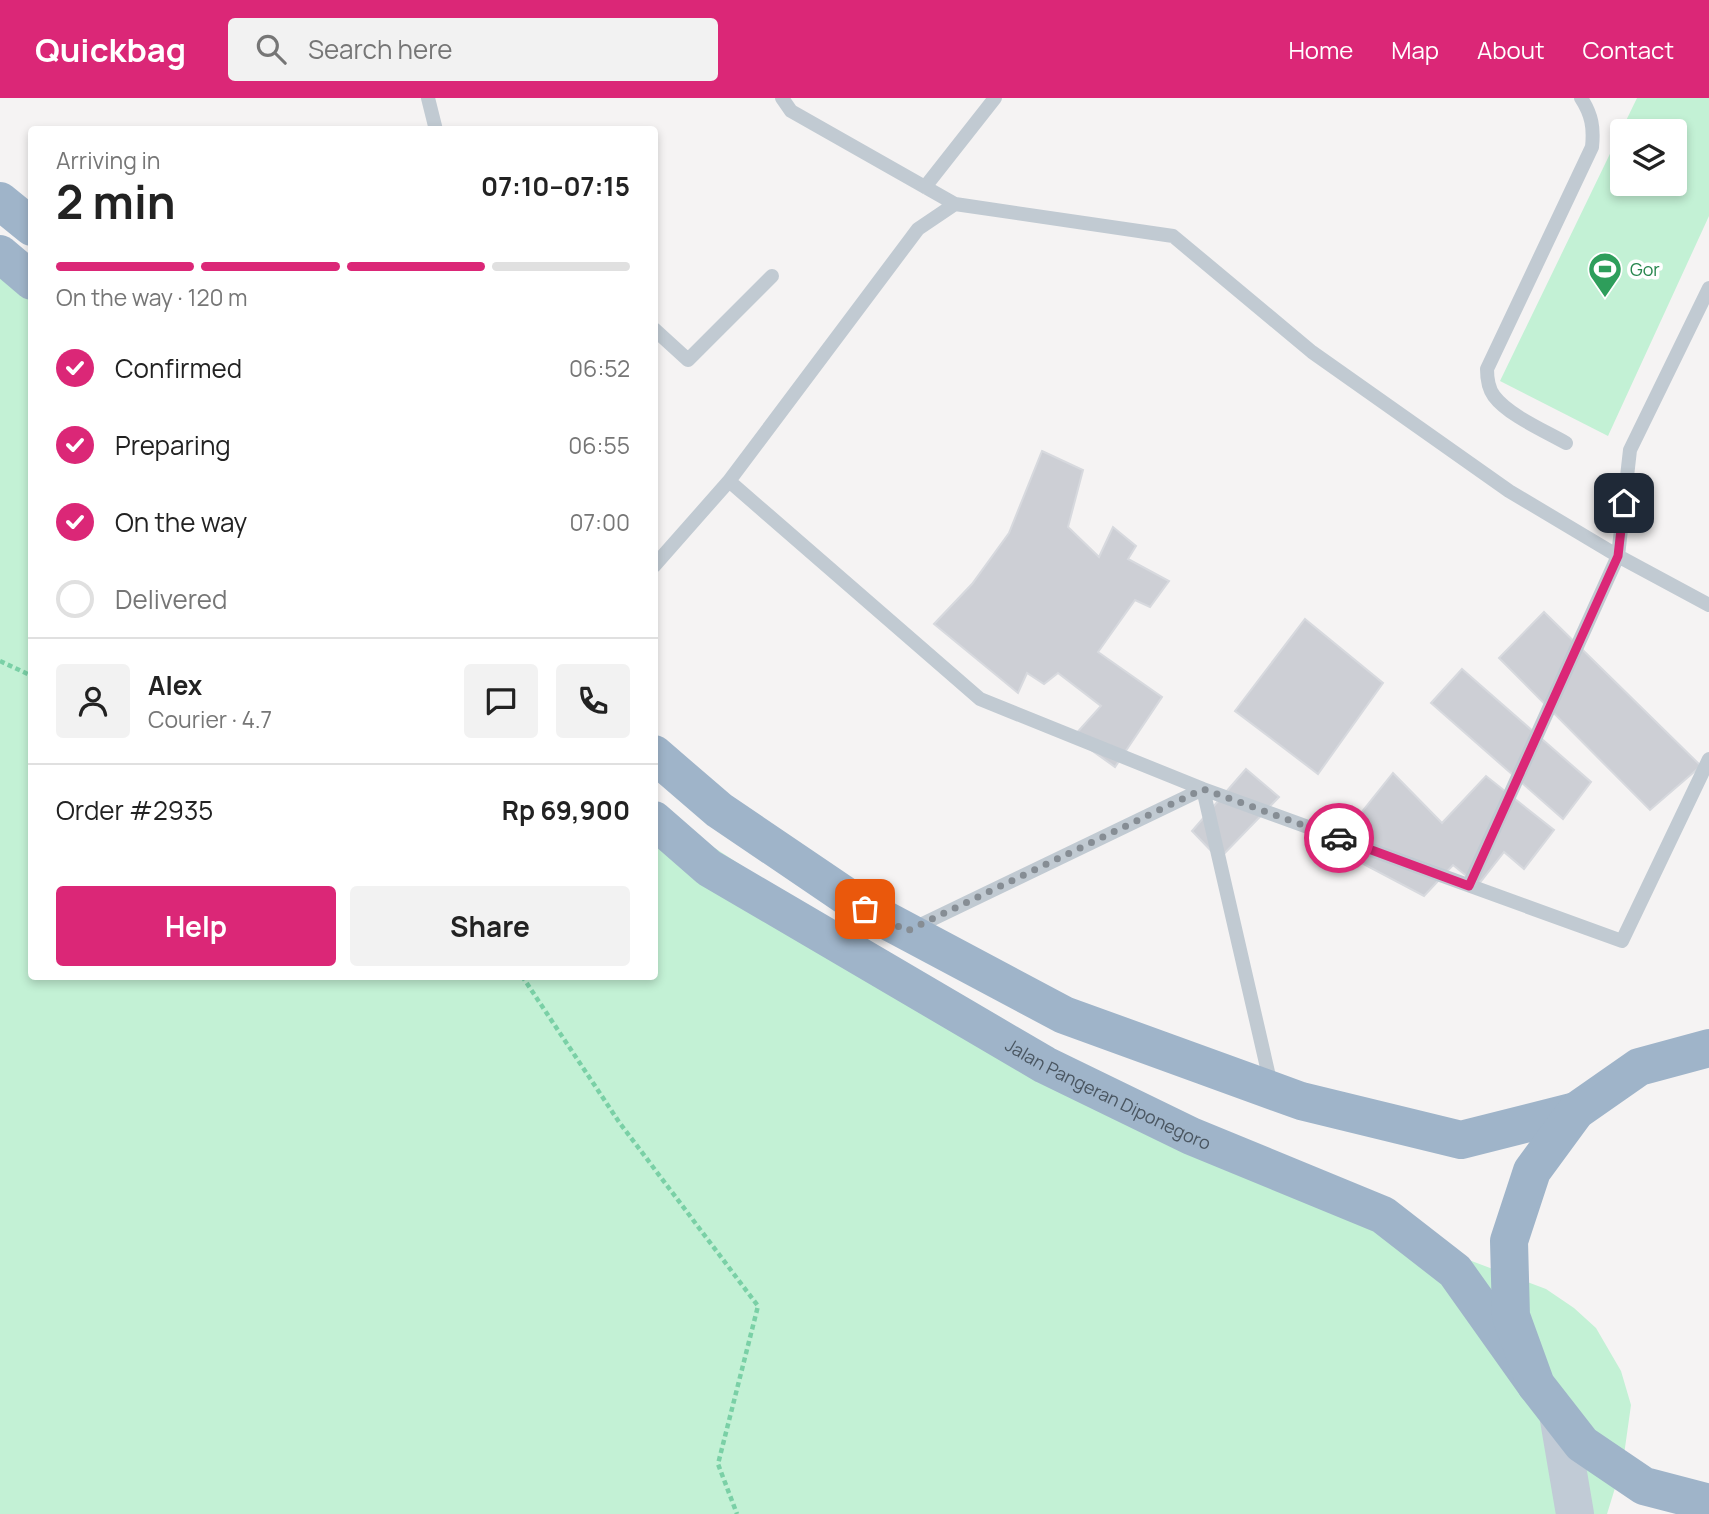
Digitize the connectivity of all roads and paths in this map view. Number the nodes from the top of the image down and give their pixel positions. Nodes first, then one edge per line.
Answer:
1 (428, 98) edge
2 (782, 98) edge
3 (995, 98) edge
4 (1581, 98) edge
5 (435, 126) edge
6 (925, 187) junction
7 (0, 201) edge
8 (955, 204) junction
9 (28, 224) edge
10 (0, 254) edge
11 (772, 276) dead end
12 (28, 278) edge
13 (1709, 288) edge
14 (658, 334) edge
15 (1566, 443) dead end
16 (729, 481) junction
17 (1618, 556) junction
18 (658, 561) edge
19 (1709, 605) edge
20 (0, 661) edge
21 (28, 674) edge
22 (658, 757) edge
23 (1709, 759) edge
24 (1203, 789) junction
25 (658, 823) edge
26 (1469, 886) junction
27 (907, 931) junction
28 (525, 980) edge
29 (1709, 1048) edge
30 (1272, 1090) junction
31 (1576, 1111) junction
32 (1547, 1400) junction
33 (1709, 1503) edge
34 (737, 1514) edge
35 (1574, 1514) edge

1 - 5 lane
2 - 6 lane
3 - 6 lane
4 - 15 lane
6 - 8 lane
7 - 9 highway
8 - 16 lane
8 - 17 lane
10 - 12 highway
11 - 14 lane
13 - 17 lane
16 - 18 lane
16 - 24 lane
17 - 19 lane
17 - 26 lane
20 - 21 path
22 - 27 highway
23 - 26 lane
24 - 26 lane
24 - 27 lane
24 - 30 lane
25 - 32 highway, Jalan Pangeran Diponegoro
27 - 30 highway
28 - 34 path
29 - 31 highway
30 - 31 highway
31 - 32 highway
32 - 33 highway, Jalan Pangeran Diponegoro
32 - 35 main road

